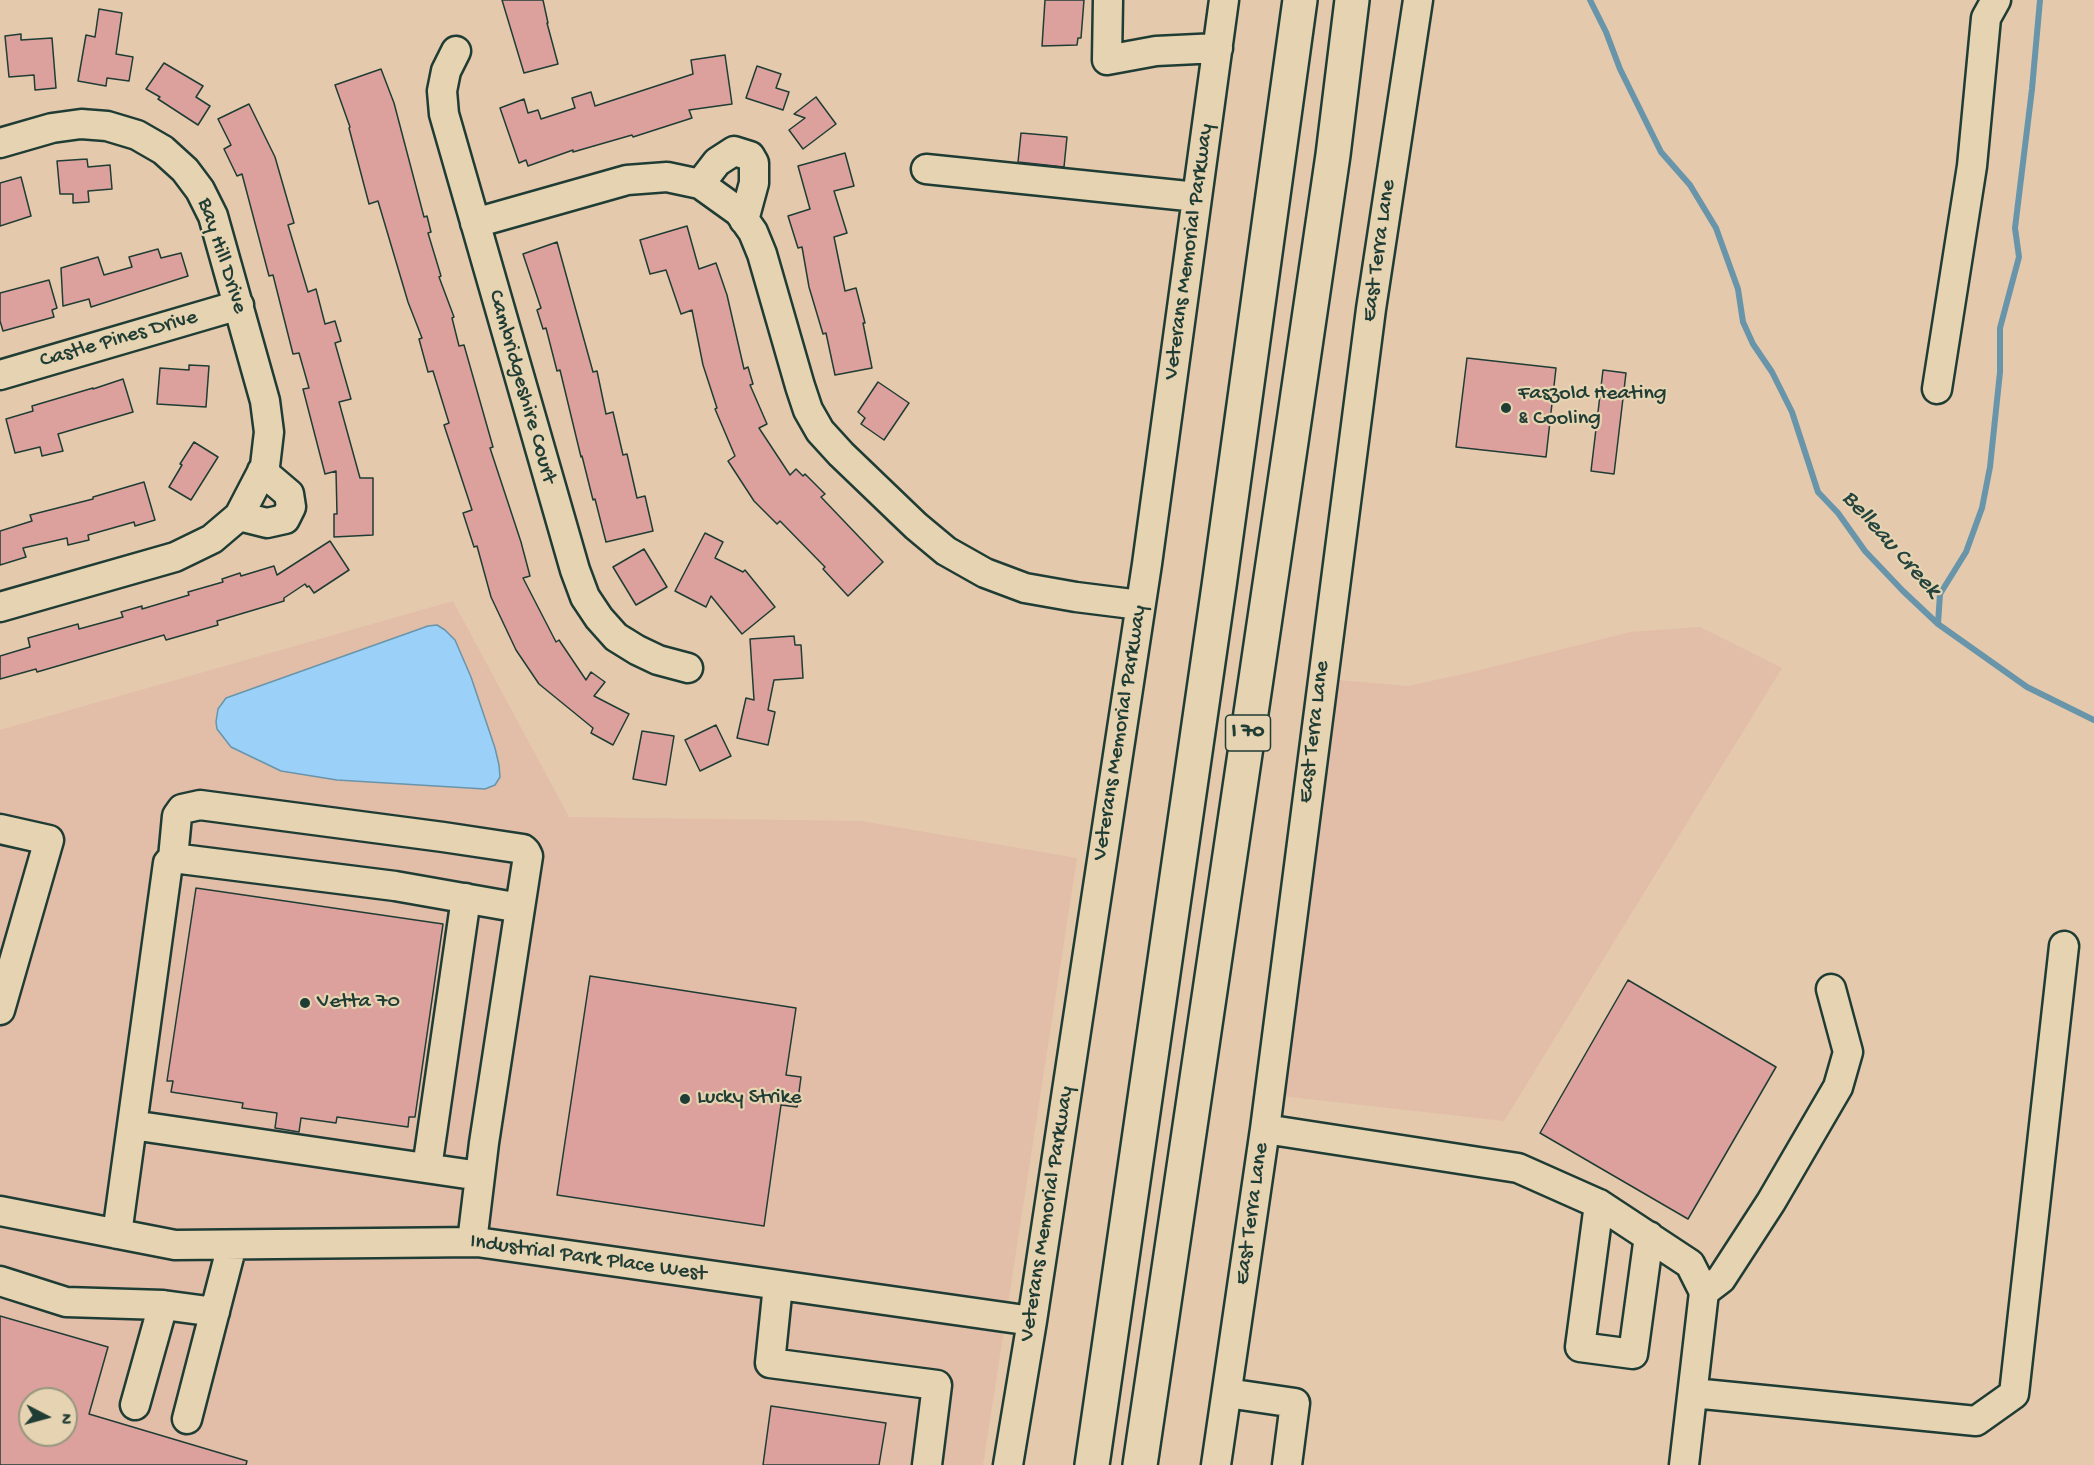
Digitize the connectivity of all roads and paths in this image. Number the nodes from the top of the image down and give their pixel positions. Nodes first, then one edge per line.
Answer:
1 (1108, 0) edge
2 (1224, 0) edge
3 (1300, 0) edge
4 (1352, 0) edge
5 (1418, 0) edge
6 (1996, 0) edge
7 (1218, 48) junction
8 (456, 51) dead end
9 (0, 143) edge
10 (926, 170) dead end
11 (700, 184) junction
12 (1197, 197) junction
13 (744, 220) junction
14 (475, 223) junction
15 (239, 305) junction
16 (0, 375) edge
17 (1937, 388) dead end
18 (262, 471) junction
19 (239, 516) junction
20 (1140, 605) junction
21 (0, 607) edge
22 (688, 668) dead end
23 (0, 829) edge
24 (173, 858) junction
25 (466, 898) junction
26 (520, 908) junction
27 (2064, 946) dead end
28 (1831, 989) dead end
29 (0, 1010) edge
30 (132, 1125) junction
31 (1265, 1129) junction
32 (427, 1168) junction
33 (480, 1176) junction
34 (1599, 1204) junction
35 (0, 1211) edge
36 (117, 1234) junction
37 (1649, 1236) junction
38 (472, 1242) junction
39 (232, 1245) junction
40 (0, 1281) edge
41 (778, 1285) junction
42 (1704, 1292) junction
43 (163, 1305) junction
44 (215, 1312) junction
45 (1032, 1322) junction
46 (1227, 1393) junction
47 (1693, 1393) junction
48 (135, 1405) dead end
49 (187, 1419) dead end
50 (927, 1465) edge
51 (1008, 1465) edge
52 (1092, 1465) edge
53 (1140, 1465) edge
54 (1216, 1465) edge
55 (1287, 1465) edge
56 (1684, 1465) edge

1 - 7 street
2 - 7 street, Veterans Memorial Parkway
3 - 52 highway, I 70
4 - 53 highway, I 70
5 - 31 street, East Terra Lane
6 - 17 street
7 - 12 street, Veterans Memorial Parkway
8 - 14 street, Cambridgeshire Court
9 - 15 street, Bay Hill Drive
10 - 12 street
11 - 13 street
11 - 13 street
11 - 14 street
12 - 20 street, Veterans Memorial Parkway
13 - 20 street
14 - 22 street, Cambridgeshire Court
15 - 16 street, Castle Pines Drive
15 - 18 street, Bay Hill Drive
18 - 19 street, Bay Hill Drive
18 - 19 street
19 - 21 street, Bay Hill Drive
20 - 45 street, Veterans Memorial Parkway
23 - 29 street
24 - 25 street
24 - 26 street
24 - 30 street
25 - 26 street
25 - 32 street
26 - 33 street
27 - 47 street
28 - 42 street
30 - 32 street
30 - 36 street
31 - 34 street
31 - 46 street, East Terra Lane
32 - 33 street
33 - 38 street
34 - 37 street
34 - 37 street
35 - 36 street, Industrial Park Place West
36 - 39 street, Industrial Park Place West
37 - 42 street
38 - 39 street, Industrial Park Place West
38 - 41 street, Industrial Park Place West
39 - 44 street
40 - 43 street
41 - 45 street, Industrial Park Place West
41 - 50 street
42 - 47 street
43 - 44 street
43 - 48 street
44 - 49 street
45 - 51 street, Veterans Memorial Parkway
46 - 54 street, East Terra Lane
46 - 55 street
47 - 56 street

